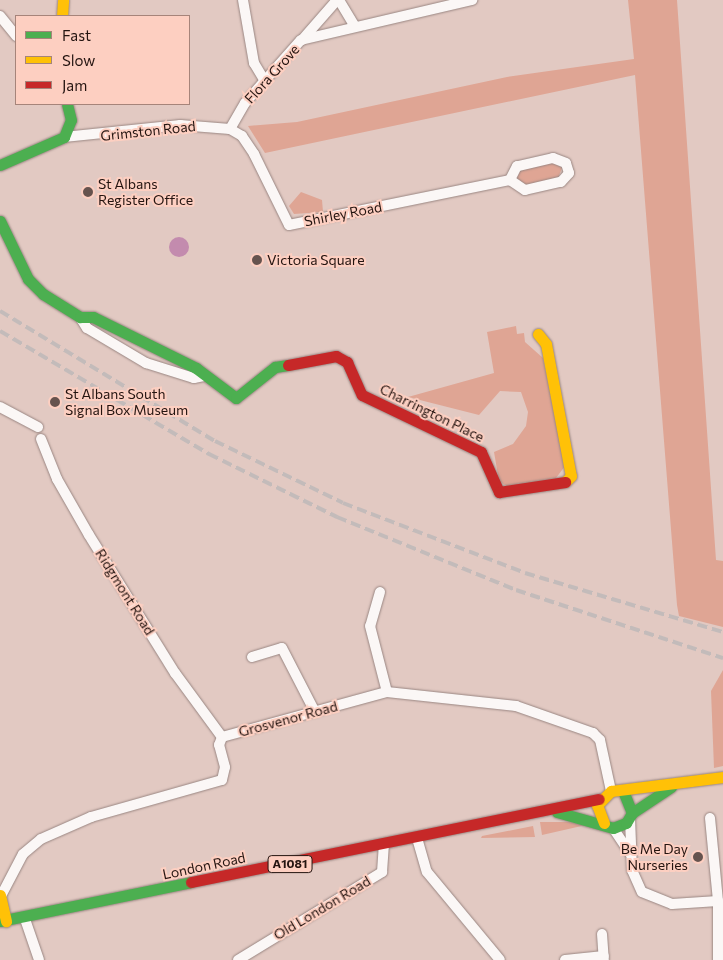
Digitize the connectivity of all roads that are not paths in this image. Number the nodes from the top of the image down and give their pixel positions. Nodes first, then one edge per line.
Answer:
1 (63, 0) edge
2 (243, 0) edge
3 (338, 0) edge
4 (472, 0) edge
5 (62, 15) edge
6 (0, 16) edge
7 (354, 25) junction
8 (15, 35) edge
9 (301, 40) junction
10 (265, 81) junction
11 (67, 105) edge
12 (230, 129) junction
13 (64, 137) junction
14 (0, 165) edge
15 (510, 180) junction
16 (0, 221) edge
17 (80, 316) junction
18 (538, 334) dead end
19 (204, 376) junction
20 (0, 407) edge
21 (38, 427) dead end
22 (41, 439) dead end
23 (380, 592) dead end
24 (252, 657) dead end
25 (387, 692) junction
26 (315, 712) junction
27 (222, 737) junction
28 (719, 777) edge
29 (673, 786) junction
30 (611, 791) junction
31 (624, 793) junction
32 (599, 800) junction
33 (555, 811) junction
34 (631, 815) junction
35 (710, 818) dead end
36 (609, 826) junction
37 (418, 838) junction
38 (384, 845) junction
39 (630, 854) junction
40 (0, 895) edge
41 (718, 901) junction
42 (24, 918) junction
43 (2, 922) edge
44 (602, 934) dead end
45 (604, 958) edge
46 (39, 960) edge
47 (238, 960) edge
48 (500, 960) edge
49 (565, 960) edge
50 (718, 960) edge

1 - 5 main road
2 - 10 street
3 - 7 street
3 - 9 street
4 - 7 street, Flora Grove
6 - 8 street
7 - 9 street, Flora Grove
9 - 10 street, Flora Grove
10 - 12 street, Flora Grove
11 - 13 main road
12 - 13 street, Grimston Road
12 - 15 street, Shirley Road
13 - 14 main road
15 - 15 street
16 - 17 main road, Charrington Place
17 - 19 main road, Charrington Place
17 - 19 street, Charrington Place
18 - 19 main road, Charrington Place
20 - 21 street
22 - 27 street, Ridgmont Road
23 - 25 street
24 - 26 street
25 - 26 street, Grosvenor Road
25 - 30 street, Grosvenor Road
26 - 27 street, Grosvenor Road
27 - 40 street, Grosvenor Road
28 - 29 main road
29 - 31 main road
29 - 34 main road
30 - 31 main road
30 - 32 main road, London Road / A1081
31 - 34 main road
32 - 33 main road, London Road / A1081
32 - 36 main road
33 - 36 main road, London Road / A1081
33 - 37 main road, London Road / A1081
34 - 36 main road
34 - 39 street
35 - 41 street
36 - 39 street
37 - 38 main road, London Road / A1081
37 - 48 street
38 - 42 main road, London Road / A1081
38 - 47 street, Old London Road
39 - 41 street
40 - 43 main road
41 - 50 street
42 - 43 main road, London Road / A1081
42 - 46 street
44 - 45 street
45 - 49 street

